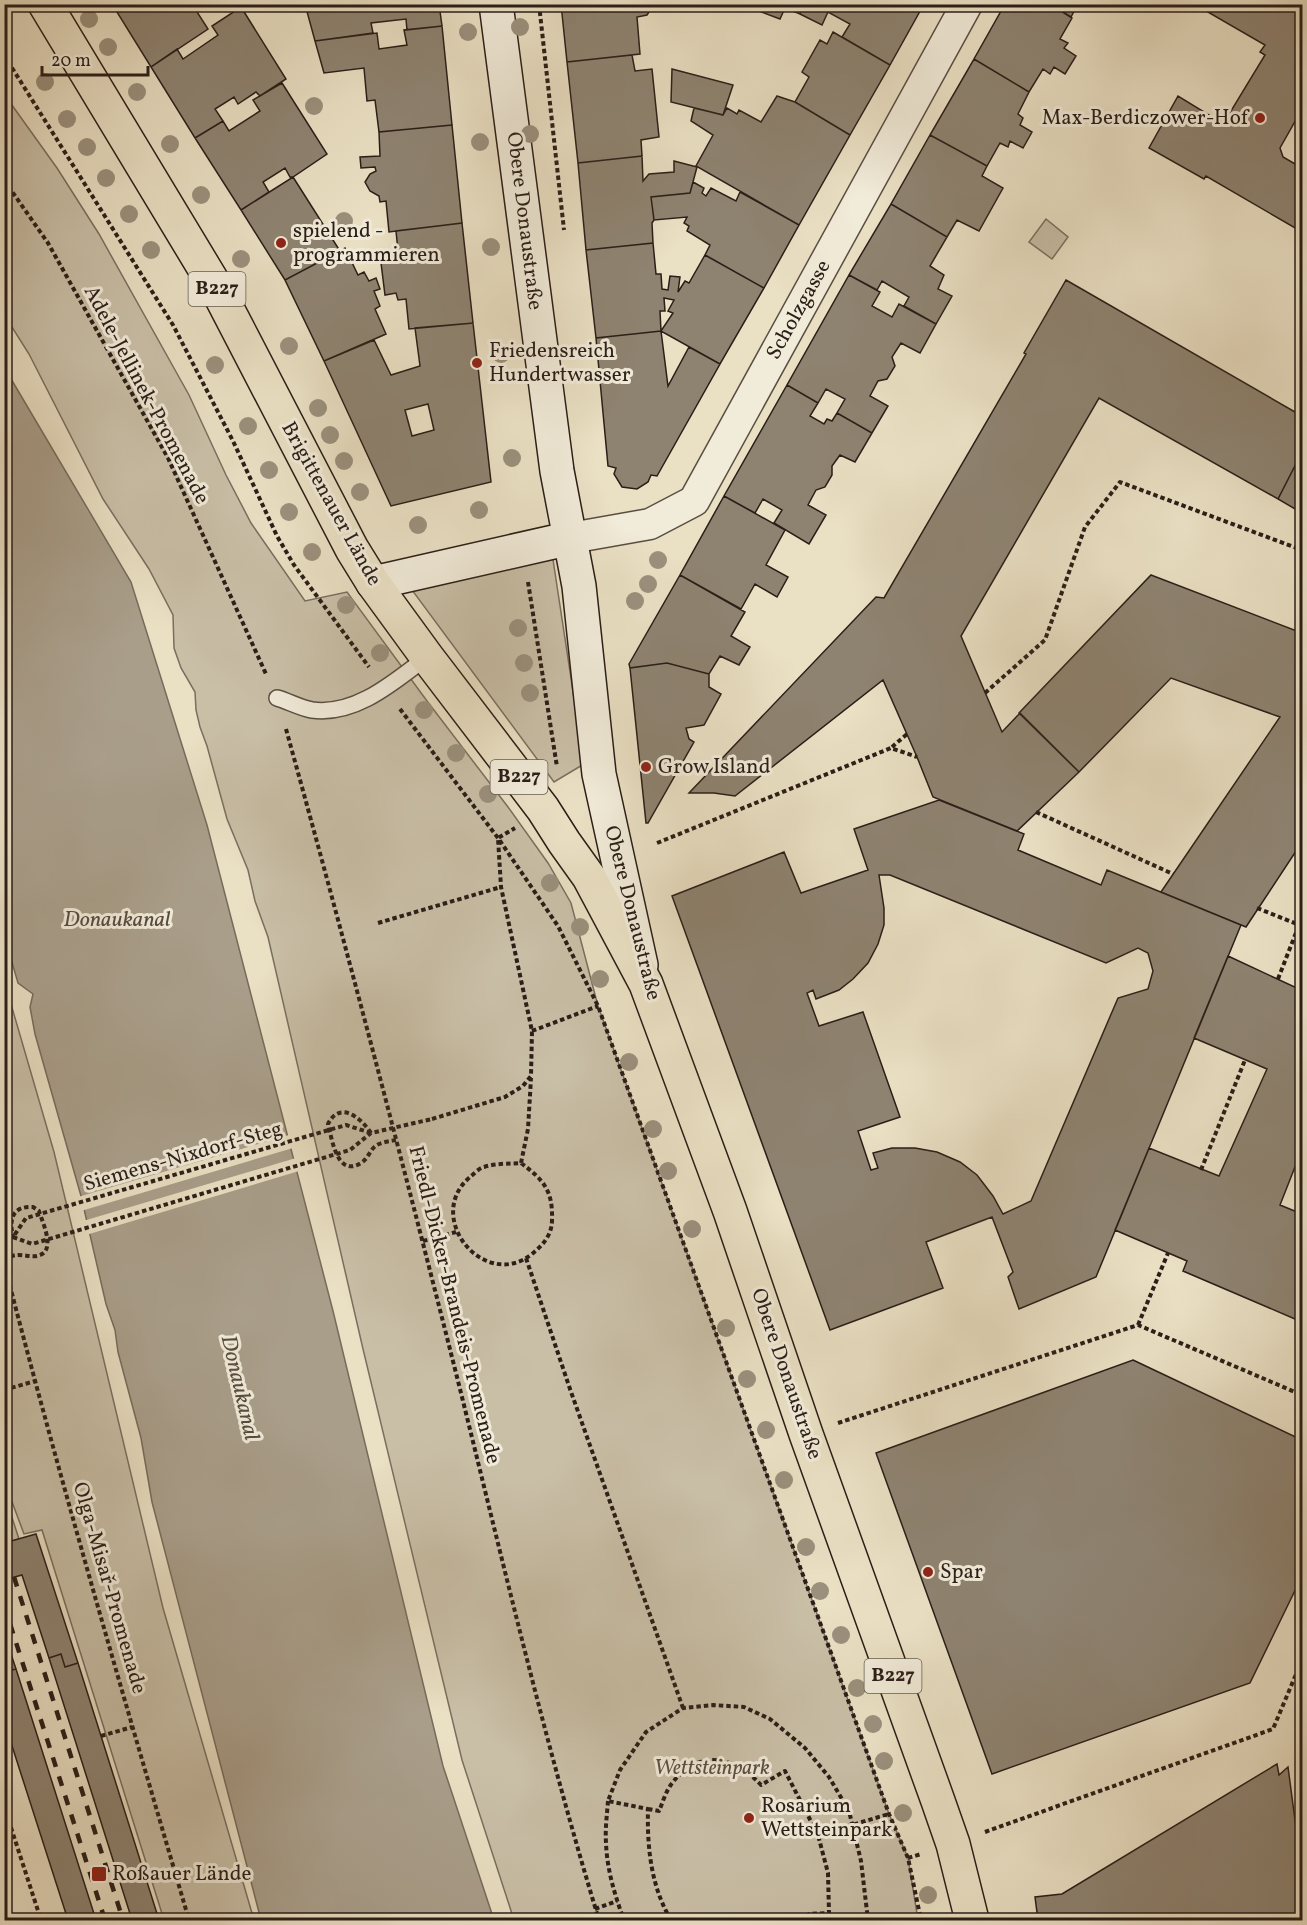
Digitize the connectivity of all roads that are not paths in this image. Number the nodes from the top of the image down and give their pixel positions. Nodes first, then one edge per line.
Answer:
1 (45, 4) edge
2 (496, 4) edge
3 (967, 4) edge
4 (571, 538) junction
5 (374, 583) junction
6 (427, 657) junction
7 (277, 698) road end
8 (646, 984) junction
9 (972, 1920) edge

1 - 5 main road, Brigittenauer Lände / B227
2 - 4 main road, Obere Donaustraße
3 - 4 street, Scholzgasse
4 - 5 main road
4 - 8 main road, Obere Donaustraße
5 - 6 main road, Brigittenauer Lände / B227
6 - 7 lane
6 - 8 main road, Brigittenauer Lände / B227
8 - 9 main road, Obere Donaustraße / B227

